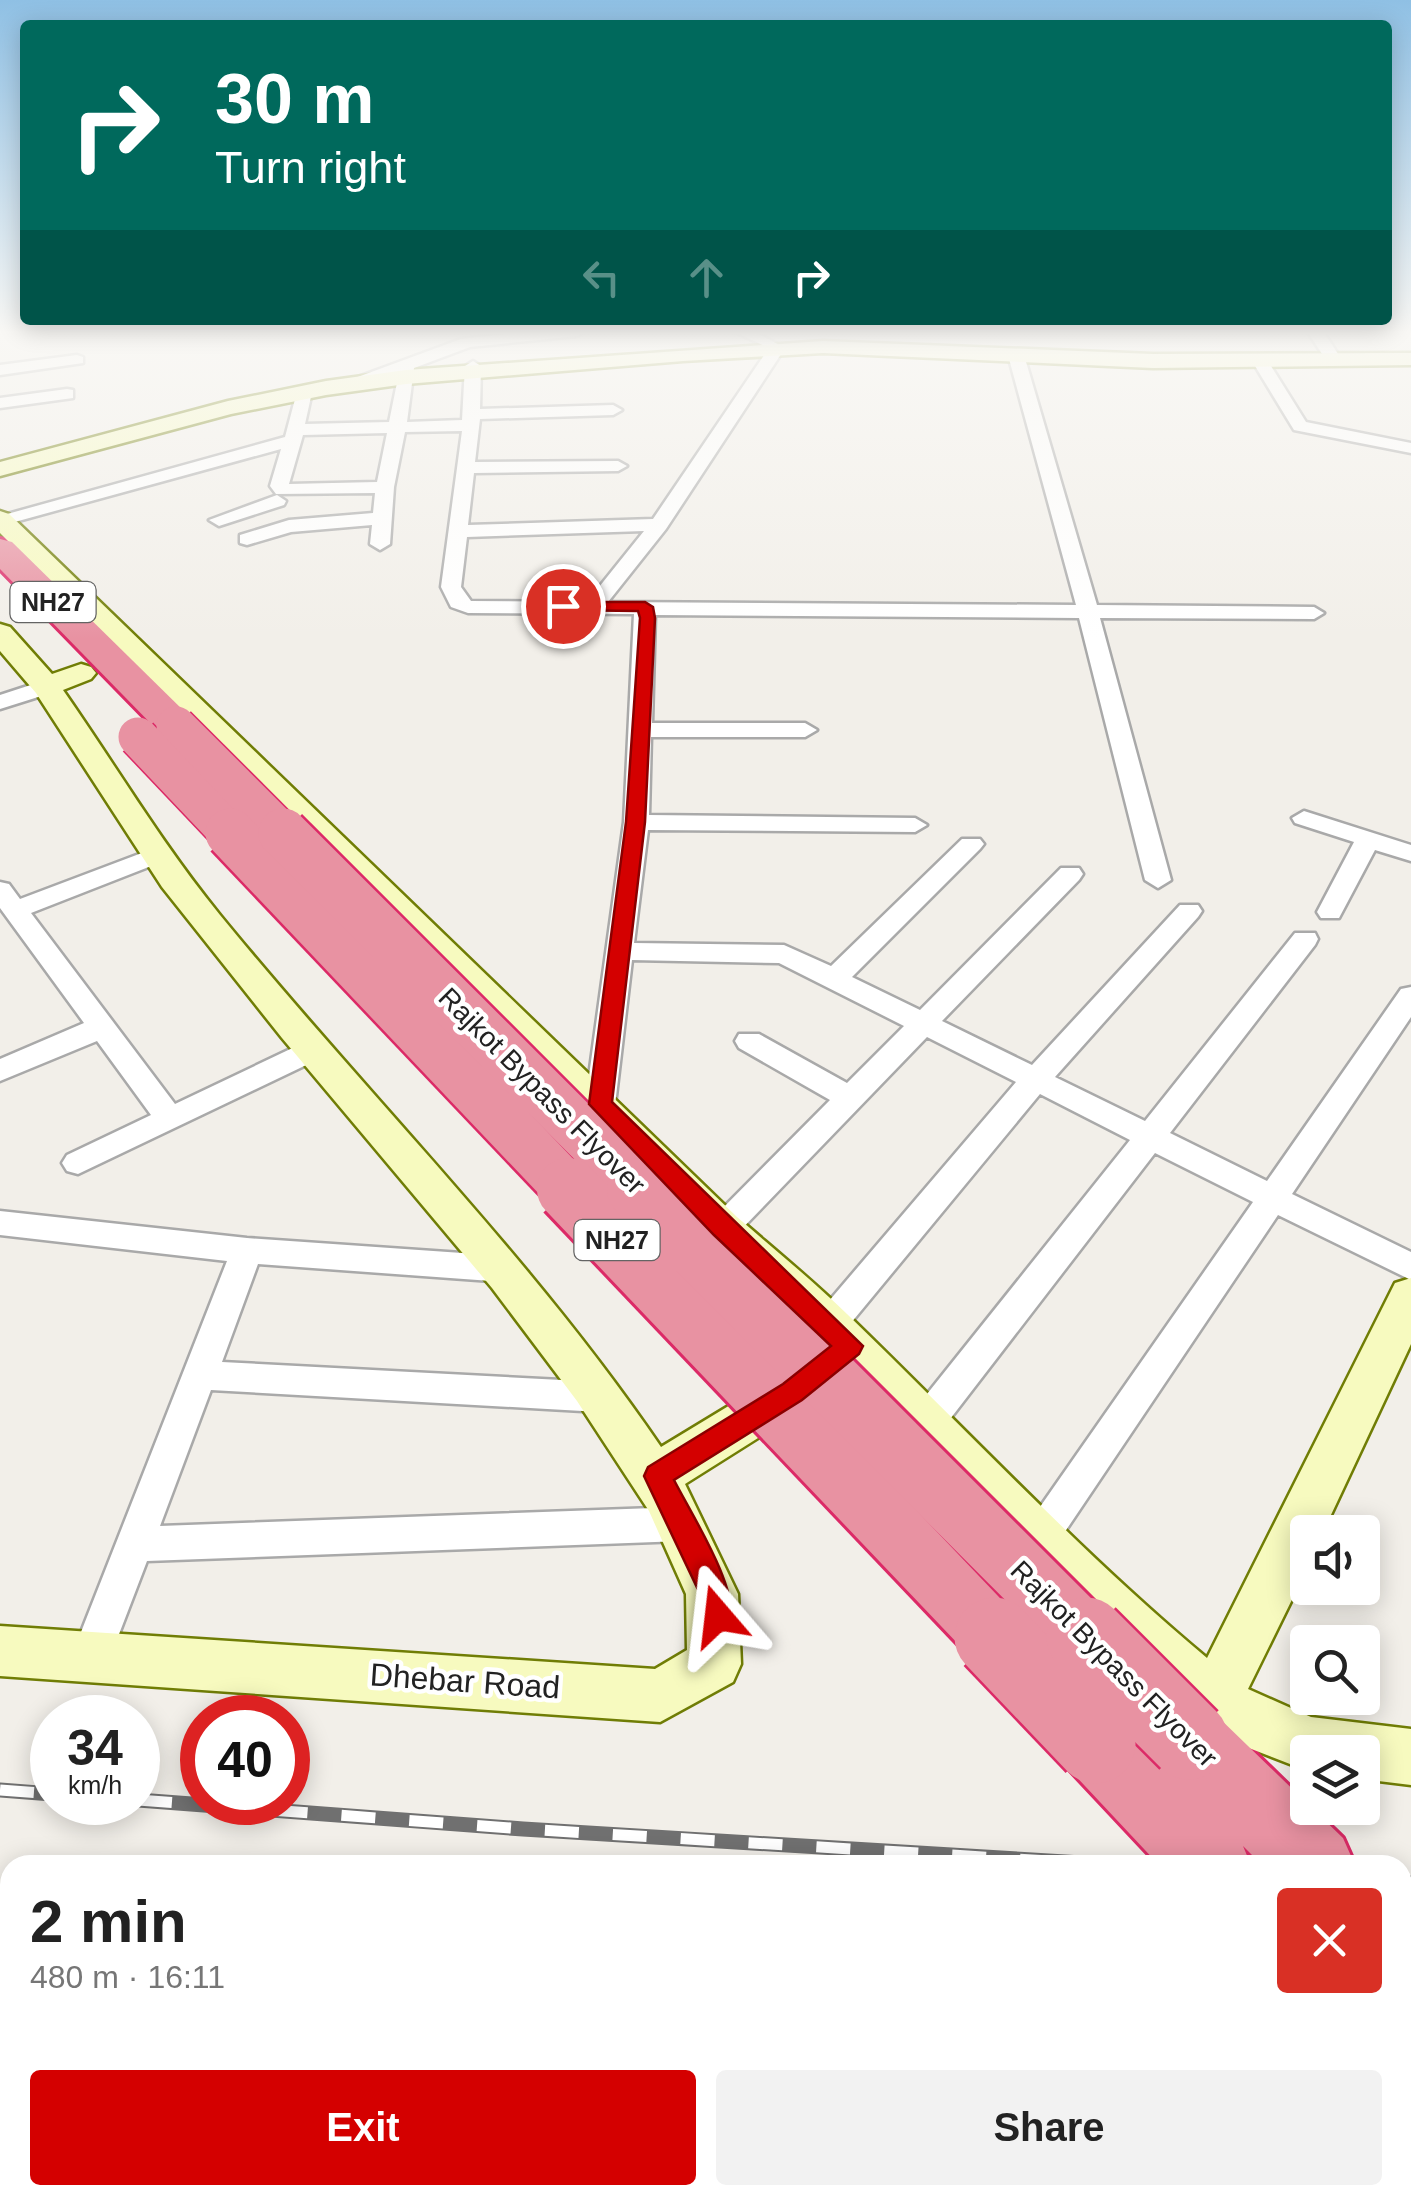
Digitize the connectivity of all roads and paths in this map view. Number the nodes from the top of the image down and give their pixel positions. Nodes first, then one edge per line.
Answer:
1 (117, 434) edge
2 (132, 434) edge
3 (308, 434) edge
4 (396, 434) edge
5 (469, 434) edge
6 (717, 434) edge
7 (1038, 434) edge
8 (1340, 434) edge
9 (294, 435) junction
10 (1411, 448) edge
11 (0, 466) edge
12 (618, 466) dead end
13 (465, 468) junction
14 (385, 487) junction
15 (280, 496) junction
16 (382, 518) junction
17 (219, 520) dead end
18 (658, 525) junction
19 (290, 526) junction
20 (1, 529) edge
21 (458, 531) junction
22 (247, 540) dead end
23 (380, 544) dead end
24 (0, 587) edge
25 (594, 606) junction
26 (645, 607) junction
27 (1314, 613) dead end
28 (1089, 614) junction
29 (83, 615) joint
30 (0, 633) edge
31 (92, 665) junction
32 (0, 702) edge
33 (642, 730) junction
34 (805, 730) dead end
35 (157, 731) junction
36 (1304, 818) dead end
37 (636, 822) junction
38 (914, 825) dead end
39 (1368, 839) junction
40 (971, 844) dead end
41 (1411, 853) edge
42 (156, 856) junction
43 (1070, 874) dead end
44 (1158, 880) dead end
45 (7, 900) edge
46 (1189, 911) dead end
47 (1330, 912) dead end
48 (1305, 938) dead end
49 (620, 950) junction
50 (834, 979) junction
51 (1411, 996) edge
52 (926, 1024) junction
53 (102, 1027) junction
54 (749, 1042) dead end
55 (313, 1050) junction
56 (0, 1072) edge
57 (1035, 1080) junction
58 (851, 1098) junction
59 (600, 1104) junction
60 (169, 1118) junction
61 (1150, 1138) junction
62 (78, 1163) dead end
63 (1272, 1198) junction
64 (0, 1224) edge
65 (722, 1228) junction
66 (247, 1251) junction
67 (1411, 1267) edge
68 (505, 1269) junction
69 (1411, 1296) edge
70 (839, 1336) junction
71 (200, 1375) junction
72 (600, 1397) junction
73 (924, 1425) junction
74 (658, 1476) junction
75 (682, 1524) junction
76 (1039, 1539) junction
77 (138, 1544) junction
78 (0, 1651) edge
79 (92, 1656) junction
80 (1214, 1699) junction
81 (1411, 1757) edge
82 (1203, 1855) edge
83 (1306, 1855) edge

1 - 11 street
2 - 11 street
3 - 9 street
4 - 14 street
5 - 13 street
6 - 18 street
7 - 28 street
8 - 10 street
9 - 15 street
9 - 20 street
12 - 13 street
13 - 21 street
14 - 15 street
14 - 16 street
15 - 17 street
15 - 19 street
16 - 19 street
16 - 23 street
18 - 21 street
18 - 25 street
19 - 22 street
20 - 29 highway, NH27
21 - 25 street
24 - 31 highway, NH27
25 - 26 street
26 - 28 street
26 - 33 street
27 - 28 street
28 - 44 street
29 - 31 street
30 - 31 street
31 - 32 street
31 - 35 highway, Rajkot Bypass Flyover / NH27
31 - 42 street, Dhebar Road
31 - 59 street
33 - 34 street
33 - 37 street
35 - 82 highway, Rajkot Bypass Flyover / NH27, bridge
35 - 83 highway, Rajkot Bypass Flyover / NH27, bridge
36 - 39 street
37 - 38 street
37 - 49 street
39 - 41 street
39 - 47 street
40 - 50 street
42 - 45 street
42 - 55 street, Dhebar Road
43 - 52 street
45 - 53 street
46 - 57 street
48 - 61 street
49 - 50 street
49 - 59 street
50 - 52 street
51 - 63 street
52 - 57 street
52 - 58 street
53 - 56 street
53 - 60 street
54 - 58 street
55 - 60 street
55 - 68 street, Dhebar Road
57 - 61 street
57 - 70 street
58 - 65 street
59 - 65 street
60 - 62 street
61 - 63 street
61 - 73 street
63 - 67 street
63 - 76 street
64 - 66 street
65 - 70 street
66 - 68 street
66 - 71 street
68 - 72 street, Dhebar Road
69 - 80 street
70 - 73 street
70 - 74 street
71 - 72 street
71 - 77 street
72 - 74 street, Dhebar Road
73 - 76 street
74 - 75 street, Dhebar Road
75 - 77 street
75 - 79 street, Dhebar Road
76 - 80 street
77 - 79 street
78 - 79 street, Dhebar Road
80 - 81 street

